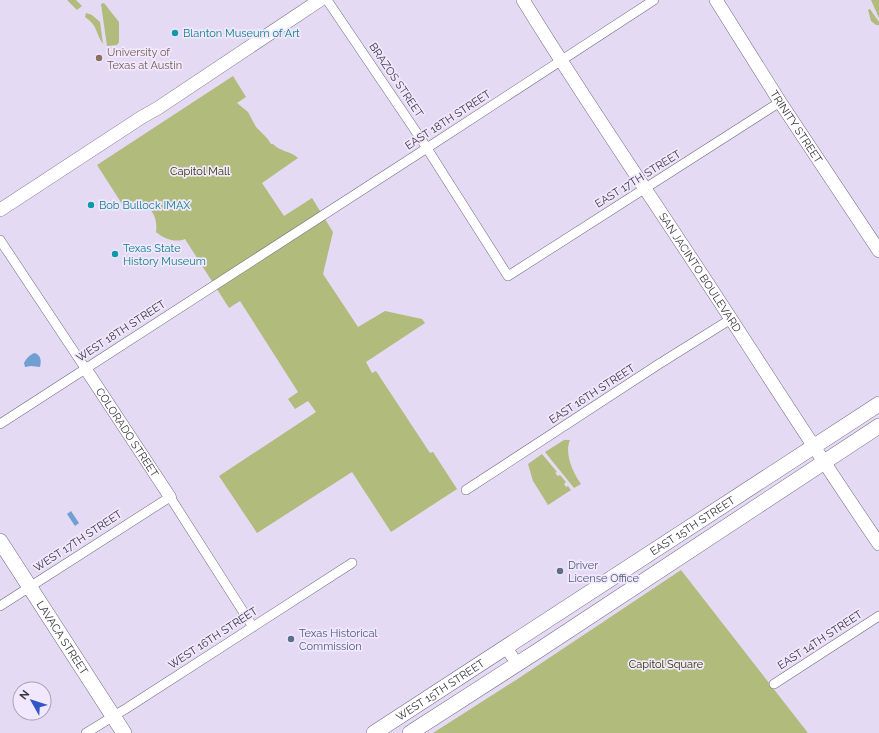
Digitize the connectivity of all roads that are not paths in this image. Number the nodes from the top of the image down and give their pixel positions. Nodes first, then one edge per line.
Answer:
1 (320, 0) edge
2 (327, 0) edge
3 (523, 0) edge
4 (654, 0) edge
5 (716, 0) edge
6 (561, 60) junction
7 (780, 102) junction
8 (427, 148) junction
9 (644, 188) junction
10 (0, 210) edge
11 (0, 240) edge
12 (879, 251) edge
13 (254, 259) joint
14 (508, 276) joint
15 (731, 319) junction
16 (85, 368) junction
17 (879, 404) edge
18 (0, 424) edge
19 (879, 426) edge
20 (813, 447) junction
21 (824, 463) junction
22 (466, 490) dead end
23 (170, 497) junction
24 (0, 541) edge
25 (682, 544) junction
26 (879, 544) edge
27 (352, 563) dead end
28 (29, 587) junction
29 (0, 606) edge
30 (879, 616) edge
31 (253, 627) junction
32 (506, 647) junction
33 (517, 664) junction
34 (774, 684) dead end
35 (113, 716) junction
36 (86, 733) edge
37 (124, 733) edge
38 (374, 733) edge
39 (410, 733) edge

1 - 10 main road
2 - 8 street, BRAZOS STREET
3 - 6 main road, SAN JACINTO BOULEVARD
4 - 6 street, EAST 18TH STREET
5 - 7 main road, TRINITY STREET
6 - 8 street, EAST 18TH STREET
6 - 9 main road, SAN JACINTO BOULEVARD
7 - 9 street, EAST 17TH STREET
7 - 12 main road, TRINITY STREET
8 - 13 street, EAST 18TH STREET
8 - 14 street, BRAZOS STREET
9 - 14 street, EAST 17TH STREET
9 - 15 main road, SAN JACINTO BOULEVARD
11 - 16 street, COLORADO STREET
13 - 16 street, WEST 18TH STREET
15 - 20 main road, SAN JACINTO BOULEVARD
15 - 22 street, EAST 16TH STREET
16 - 18 street, WEST 18TH STREET
16 - 23 street, COLORADO STREET
17 - 20 main road, EAST 15TH STREET
19 - 21 main road, EAST 15TH STREET
20 - 21 main road, SAN JACINTO BOULEVARD
20 - 25 main road, EAST 15TH STREET
21 - 25 main road, EAST 15TH STREET
21 - 26 main road, SAN JACINTO BOULEVARD
23 - 28 street, WEST 17TH STREET
23 - 31 street, COLORADO STREET
24 - 28 main road, LAVACA STREET
25 - 32 main road, EAST 15TH STREET
25 - 33 main road, EAST 15TH STREET
27 - 31 street, WEST 16TH STREET
28 - 29 street, WEST 17TH STREET
28 - 35 main road, LAVACA STREET
30 - 34 street, EAST 14TH STREET
31 - 35 street, WEST 16TH STREET
32 - 33 street
32 - 38 main road, WEST 15TH STREET
33 - 39 main road, WEST 15TH STREET
35 - 36 street, WEST 16TH STREET
35 - 37 main road, LAVACA STREET

